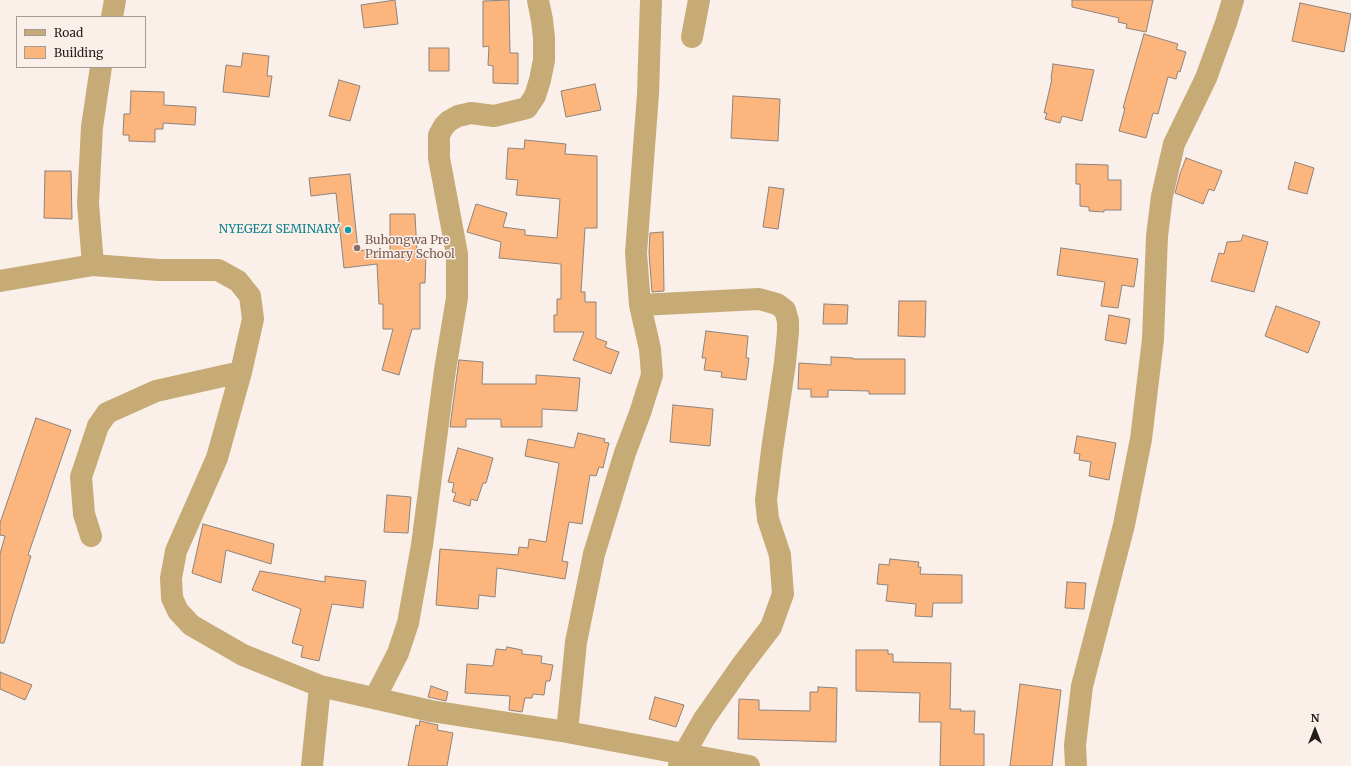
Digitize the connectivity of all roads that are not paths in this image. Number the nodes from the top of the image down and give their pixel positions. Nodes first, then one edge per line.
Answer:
1 (114, 0) edge
2 (538, 0) edge
3 (651, 0) edge
4 (699, 0) edge
5 (1233, 0) edge
6 (112, 16) edge
7 (692, 37) dead end
8 (101, 68) edge
9 (93, 265) junction
10 (0, 281) edge
11 (640, 305) junction
12 (241, 372) junction
13 (91, 536) dead end
14 (320, 686) junction
15 (374, 698) junction
16 (567, 732) junction
17 (681, 760) edge
18 (312, 766) edge
19 (749, 766) edge
20 (1076, 766) edge

1 - 6 street
2 - 15 street
3 - 11 street
4 - 7 street
5 - 20 street
8 - 9 street
9 - 10 street
9 - 12 street
11 - 16 street
11 - 17 street
12 - 13 street
12 - 14 street
14 - 15 street
14 - 18 street
15 - 16 street
16 - 17 street
17 - 19 street

